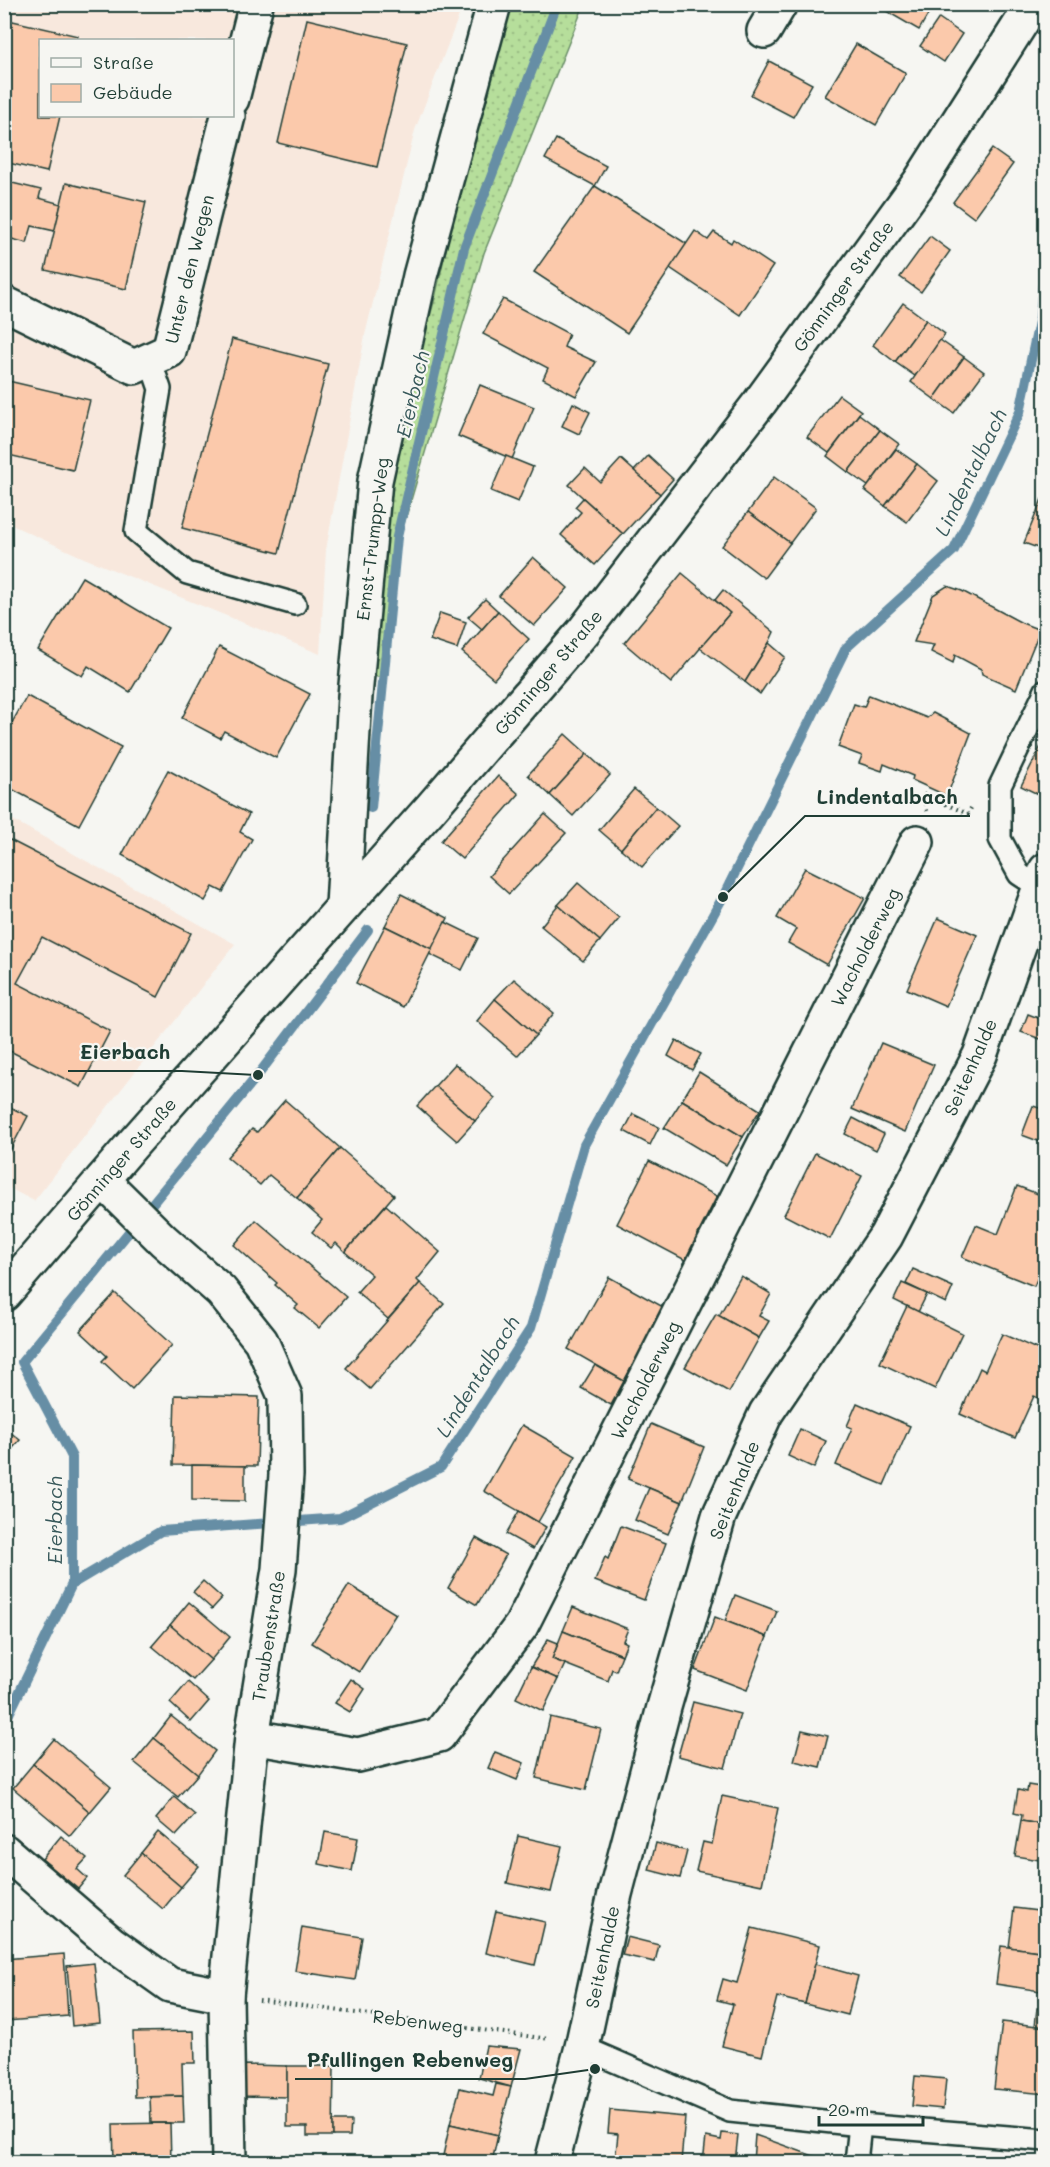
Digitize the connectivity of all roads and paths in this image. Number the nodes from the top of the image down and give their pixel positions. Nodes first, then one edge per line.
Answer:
1 (256, 4) edge
2 (494, 4) edge
3 (1034, 4) edge
4 (1046, 12) edge
5 (234, 91) edge
6 (228, 117) edge
7 (4, 303) edge
8 (150, 360) junction
9 (295, 604) dead end
10 (1046, 690) edge
11 (1000, 786) junction
12 (917, 842) joint
13 (1042, 879) edge
14 (347, 903) junction
15 (102, 1180) junction
16 (4, 1294) edge
17 (252, 1737) junction
18 (14, 1859) edge
19 (226, 1996) junction
20 (582, 2047) junction
21 (860, 2125) junction
22 (1046, 2140) edge
23 (230, 2163) edge
24 (552, 2163) edge
25 (856, 2163) edge

1 - 5 street
2 - 14 street, Ernst-Trumpp-Weg
3 - 4 street
3 - 14 street, Gönninger Straße
6 - 8 street, Unter den Wegen
7 - 8 street, Unter den Wegen
8 - 9 lane
10 - 11 lane
11 - 12 path
11 - 13 lane
12 - 17 street, Wacholderweg
13 - 20 street, Seitenhalde
14 - 15 street, Gönninger Straße
15 - 16 street, Gönninger Straße
15 - 17 street, Traubenstraße
17 - 19 street, Traubenstraße
18 - 19 street
19 - 20 path, Rebenweg
19 - 23 street, Traubenstraße
20 - 21 lane
20 - 24 street, Seitenhalde
21 - 22 lane
21 - 25 lane

